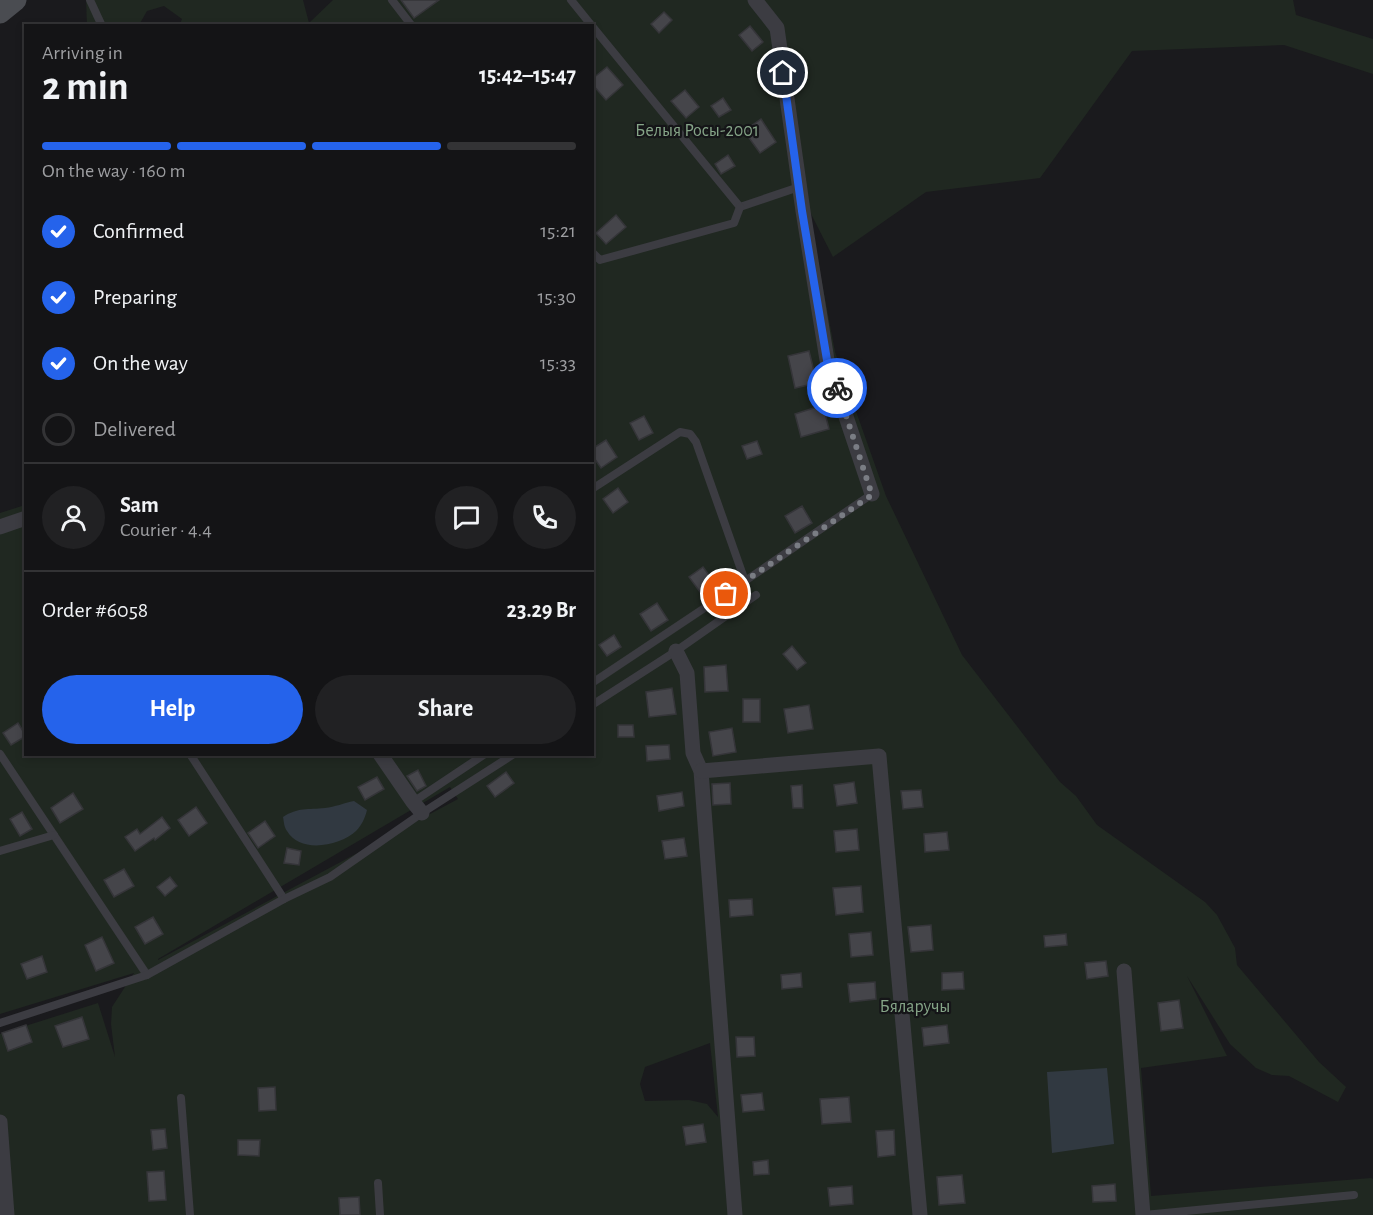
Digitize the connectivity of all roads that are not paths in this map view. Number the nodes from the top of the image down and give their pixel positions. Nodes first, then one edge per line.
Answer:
1 (16, 0) edge
2 (90, 0) edge
3 (392, 0) edge
4 (571, 0) edge
5 (754, 0) edge
6 (0, 13) edge
7 (101, 24) edge
8 (410, 24) edge
9 (590, 24) edge
10 (594, 28) edge
11 (799, 187) junction
12 (740, 207) junction
13 (594, 254) edge
14 (594, 488) edge
15 (872, 495) joint
16 (24, 519) edge
17 (0, 527) edge
18 (746, 581) junction
19 (756, 595) dead end
20 (676, 651) junction
21 (594, 682) edge
22 (594, 704) edge
23 (0, 754) edge
24 (191, 756) edge
25 (381, 756) edge
26 (483, 756) edge
27 (510, 756) edge
28 (701, 771) junction
29 (418, 808) junction
30 (54, 835) junction
31 (0, 851) edge
32 (284, 899) junction
33 (1124, 971) dead end
34 (147, 975) junction
35 (0, 1023) edge
36 (181, 1098) dead end
37 (0, 1122) edge
38 (378, 1183) dead end
39 (1354, 1195) dead end
40 (8, 1215) edge
41 (190, 1215) edge
42 (380, 1215) edge
43 (735, 1215) edge
44 (920, 1215) edge
45 (1144, 1215) edge

1 - 6 main road
2 - 7 lane
3 - 8 lane
4 - 9 lane
5 - 11 street
10 - 12 lane
11 - 12 lane
11 - 15 street
12 - 13 lane
14 - 18 lane
15 - 18 lane
16 - 17 street
18 - 21 lane
19 - 20 lane
20 - 22 lane
20 - 28 street
23 - 30 lane
24 - 32 lane
25 - 29 street
26 - 29 lane
27 - 29 lane
28 - 43 street
28 - 44 street
29 - 32 lane
30 - 31 lane
30 - 34 lane
32 - 34 lane
33 - 45 street
34 - 35 lane
36 - 41 lane
37 - 40 street
38 - 42 lane
39 - 45 lane

